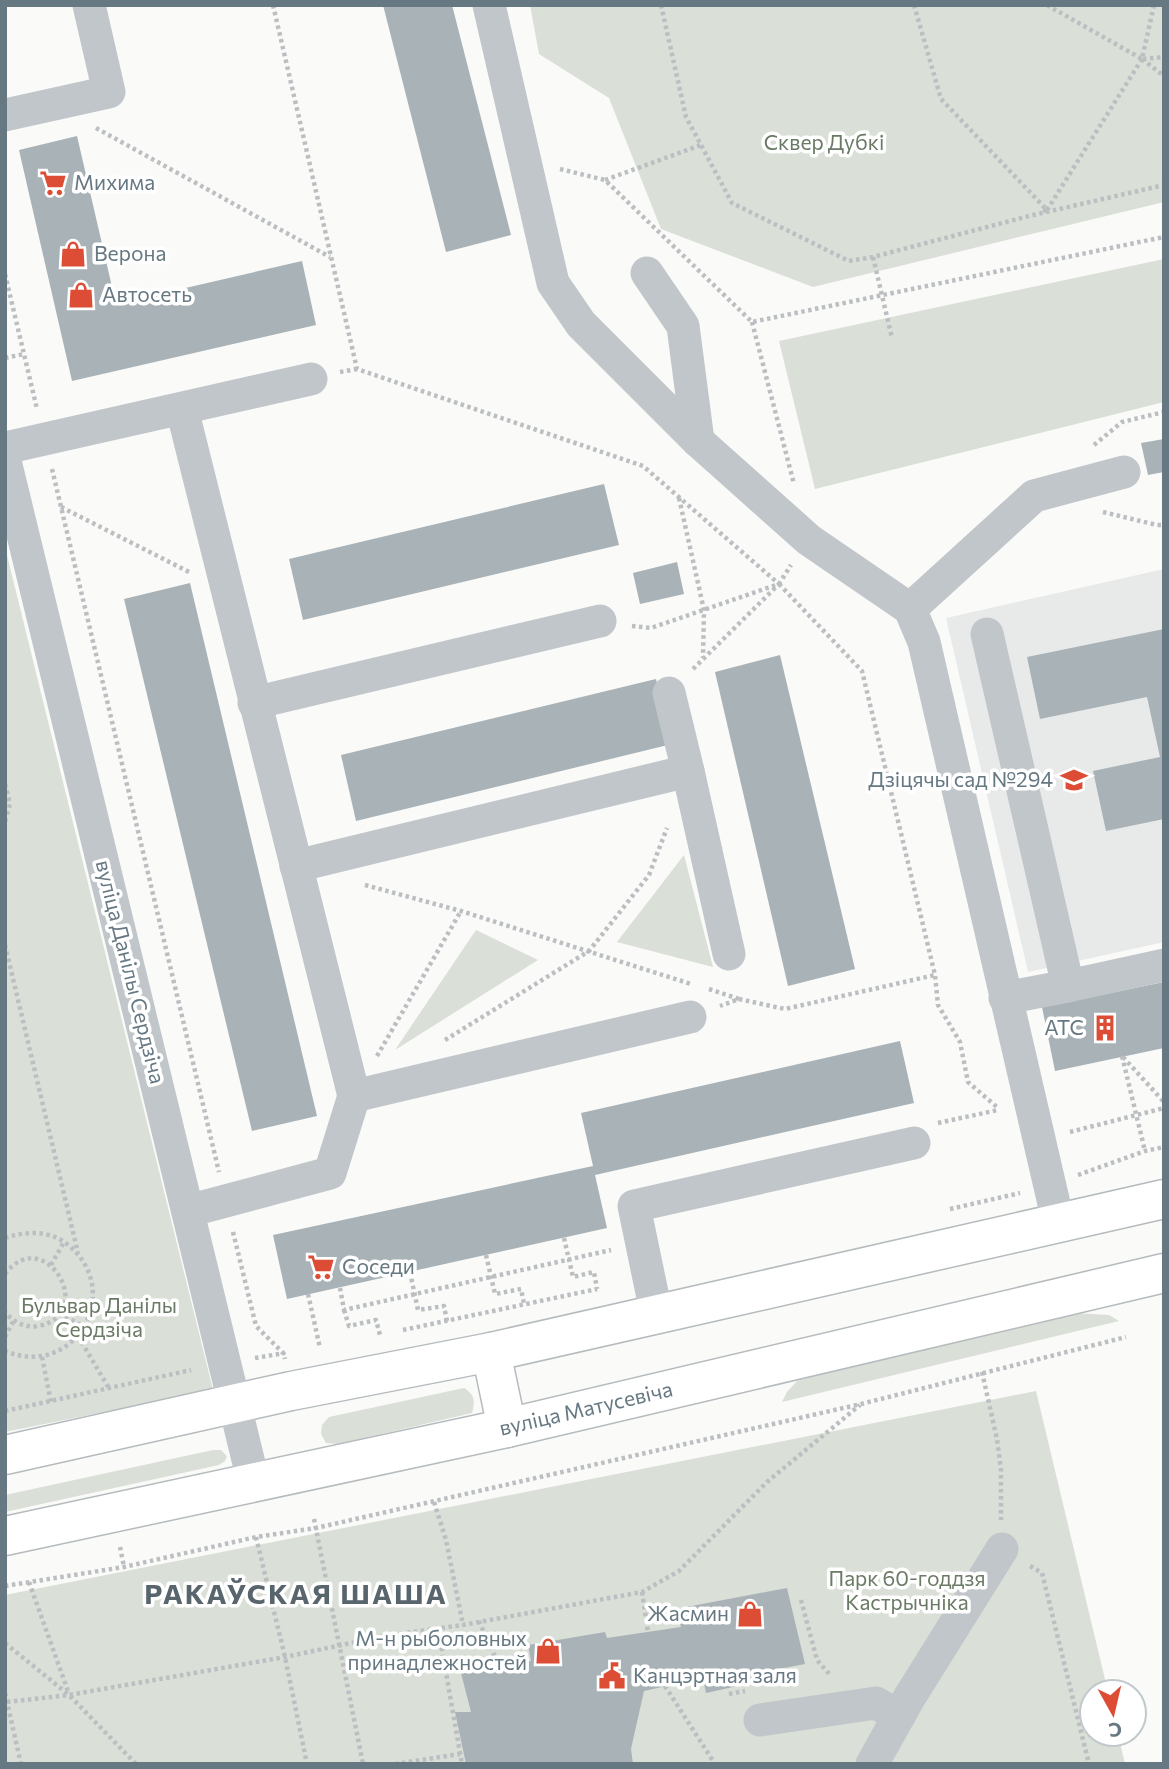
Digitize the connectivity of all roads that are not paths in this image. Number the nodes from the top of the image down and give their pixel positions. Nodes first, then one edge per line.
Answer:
1 (89, 5) edge
2 (489, 5) edge
3 (5, 115) edge
4 (647, 273) dead end
5 (312, 379) dead end
6 (182, 409) junction
7 (698, 441) junction
8 (5, 448) edge
9 (5, 461) edge
10 (1124, 472) dead end
11 (910, 609) junction
12 (600, 621) road end
13 (988, 634) dead end
14 (669, 693) road end
15 (254, 703) junction
16 (688, 771) junction
17 (296, 866) junction
18 (729, 954) dead end
19 (1164, 965) edge
20 (1068, 986) junction
21 (1005, 999) junction
22 (690, 1017) road end
23 (354, 1096) junction
24 (914, 1143) dead end
25 (1164, 1199) edge
26 (1053, 1204) junction
27 (188, 1211) junction
28 (1164, 1273) edge
29 (652, 1295) junction
30 (491, 1352) junction
31 (234, 1404) junction
32 (507, 1428) junction
33 (5, 1455) edge
34 (254, 1484) junction
35 (5, 1536) edge
36 (1002, 1549) road end
37 (899, 1716) junction
38 (760, 1720) dead end
39 (872, 1764) edge

1 - 3 street
2 - 7 street
4 - 7 street
5 - 6 street
6 - 8 street
6 - 15 street
7 - 11 street
9 - 27 street, вуліца Данілы Сердзіча
10 - 11 street
11 - 21 street
12 - 15 street
13 - 20 street
14 - 16 street
15 - 17 street
16 - 17 street
16 - 18 street
17 - 23 street
19 - 20 street
20 - 21 street
21 - 26 street
22 - 23 street
23 - 27 street
24 - 29 street
25 - 26 main road
26 - 29 main road
27 - 31 street, вуліца Данілы Сердзіча
28 - 32 main road, вуліца Матусевіча
29 - 30 main road
30 - 31 main road
30 - 32 main road
31 - 33 main road
31 - 34 street, вуліца Данілы Сердзіча
32 - 34 main road, вуліца Матусевіча
34 - 35 main road, вуліца Матусевіча
36 - 37 street
37 - 38 street
37 - 39 street

